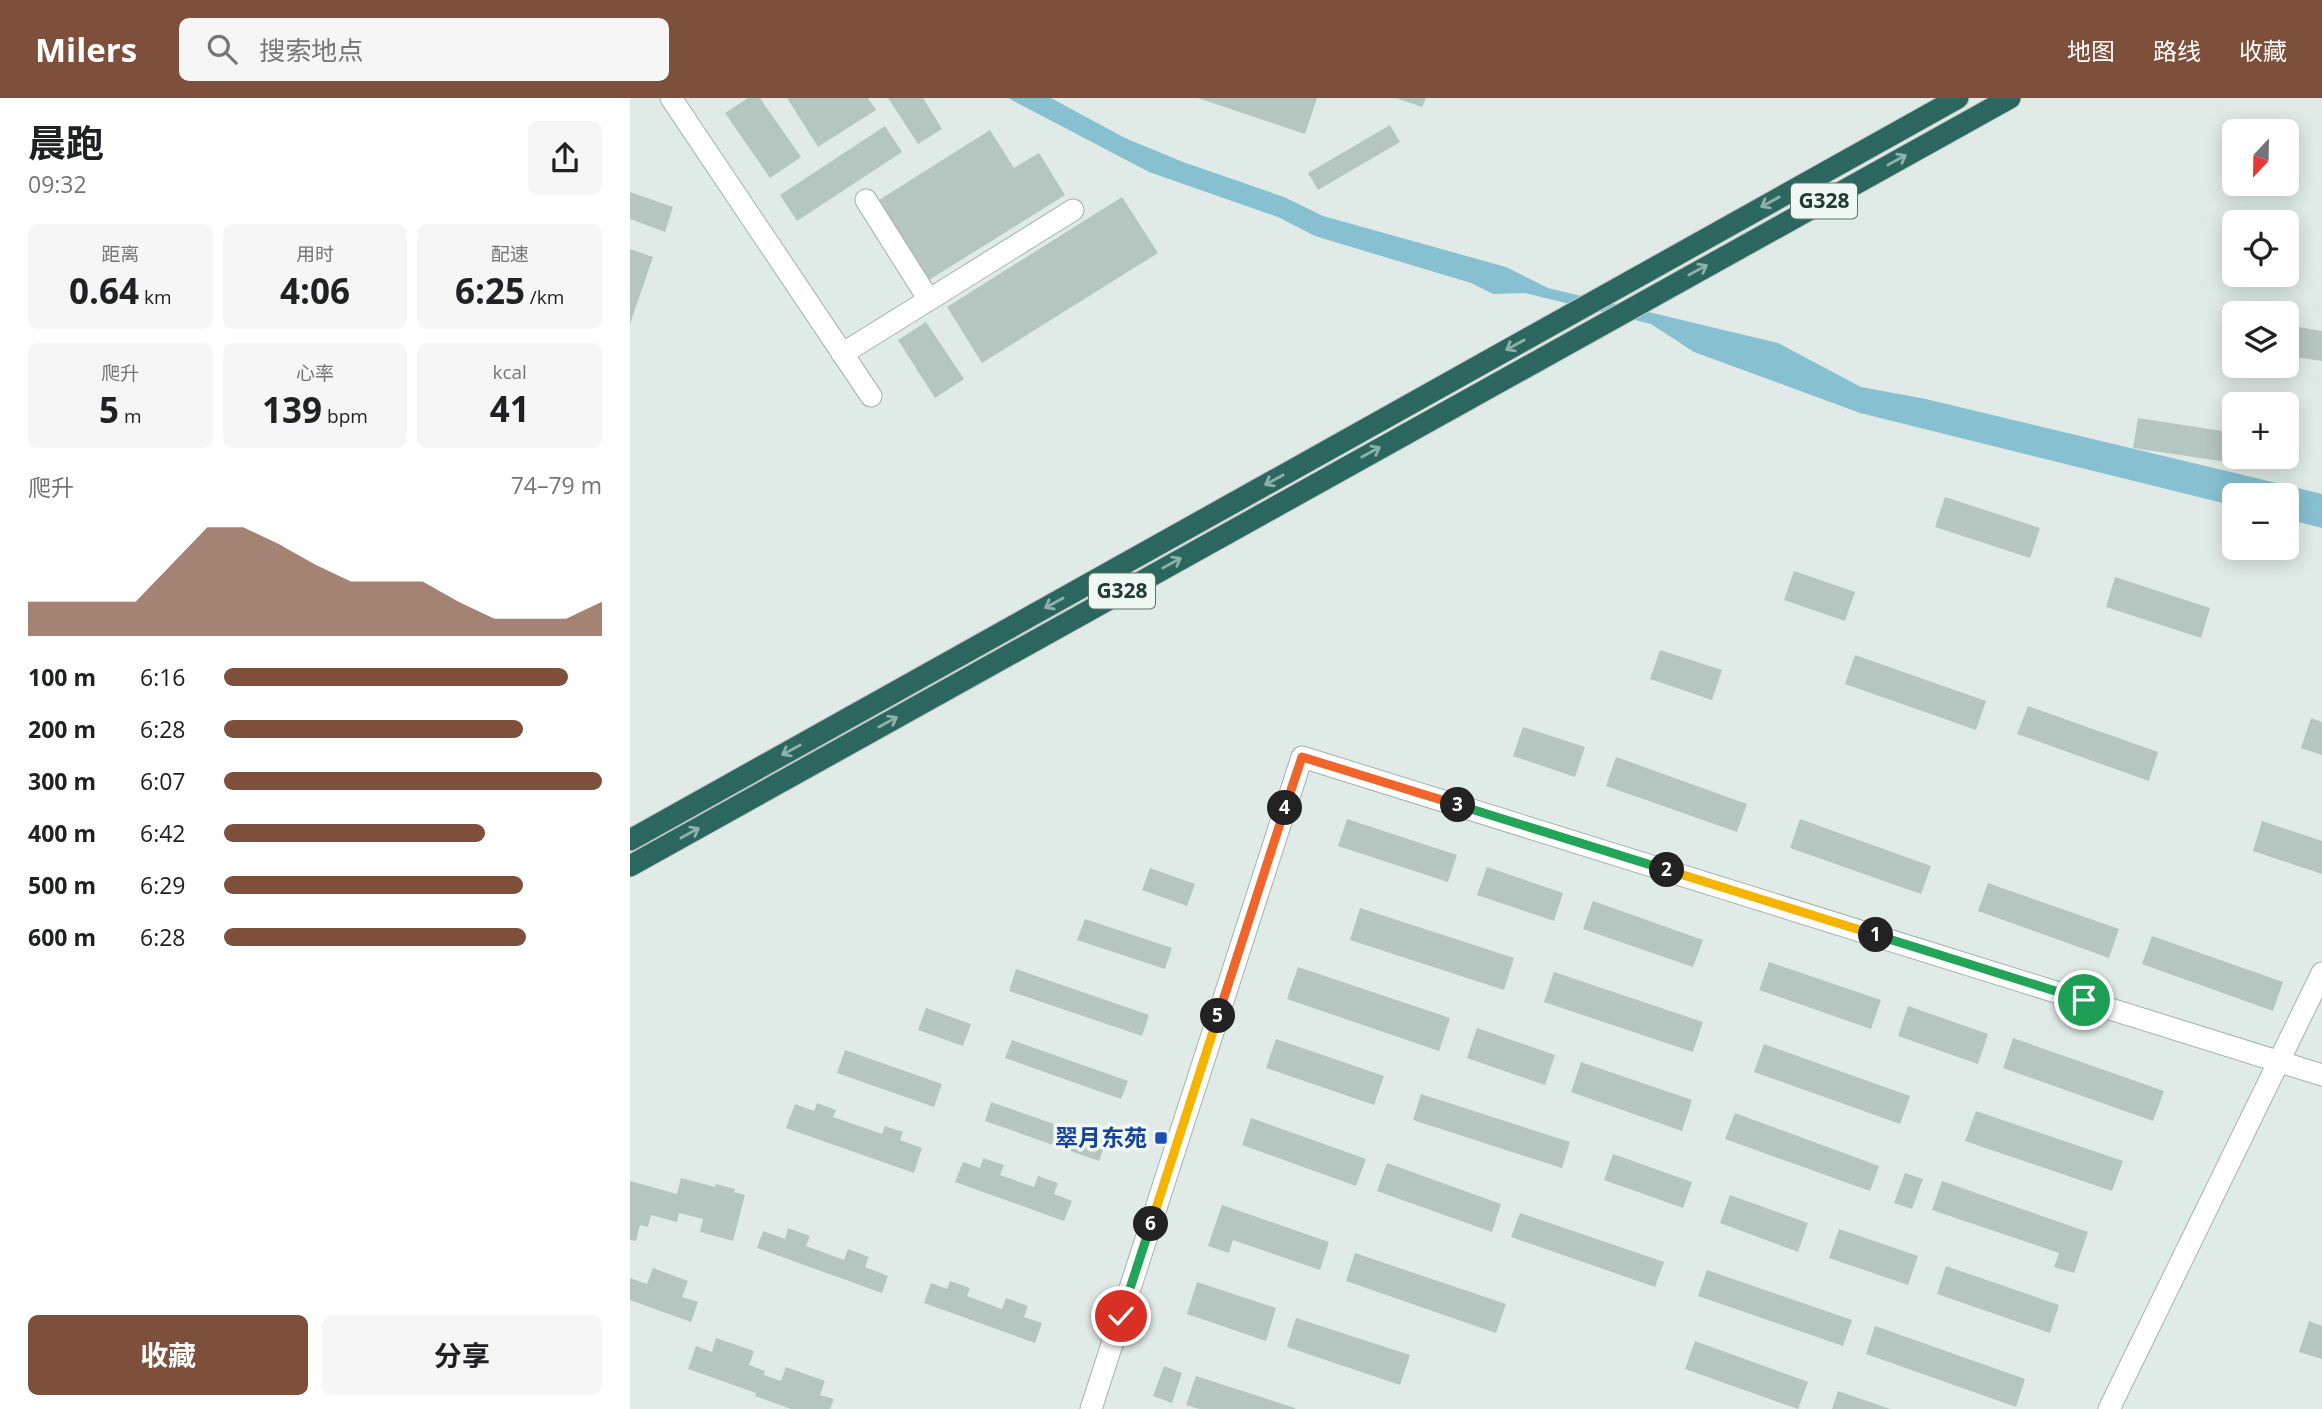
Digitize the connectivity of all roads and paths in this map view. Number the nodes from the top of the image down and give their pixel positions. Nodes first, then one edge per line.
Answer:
1 (671, 98) edge
2 (1958, 98) edge
3 (2010, 98) edge
4 (866, 200) dead end
5 (1073, 210) dead end
6 (929, 300) junction
7 (842, 354) junction
8 (870, 397) dead end
9 (630, 840) edge
10 (630, 866) edge
11 (2322, 973) edge
12 (2280, 1060) junction
13 (2322, 1075) edge
14 (1091, 1409) edge
15 (2109, 1409) edge

1 - 7 street
2 -> 9 highway, G328
10 -> 3 highway, G328
4 - 6 street
5 - 6 street
6 - 7 street
7 - 8 street
11 - 12 street
12 - 13 street
12 - 14 street
12 - 15 street

